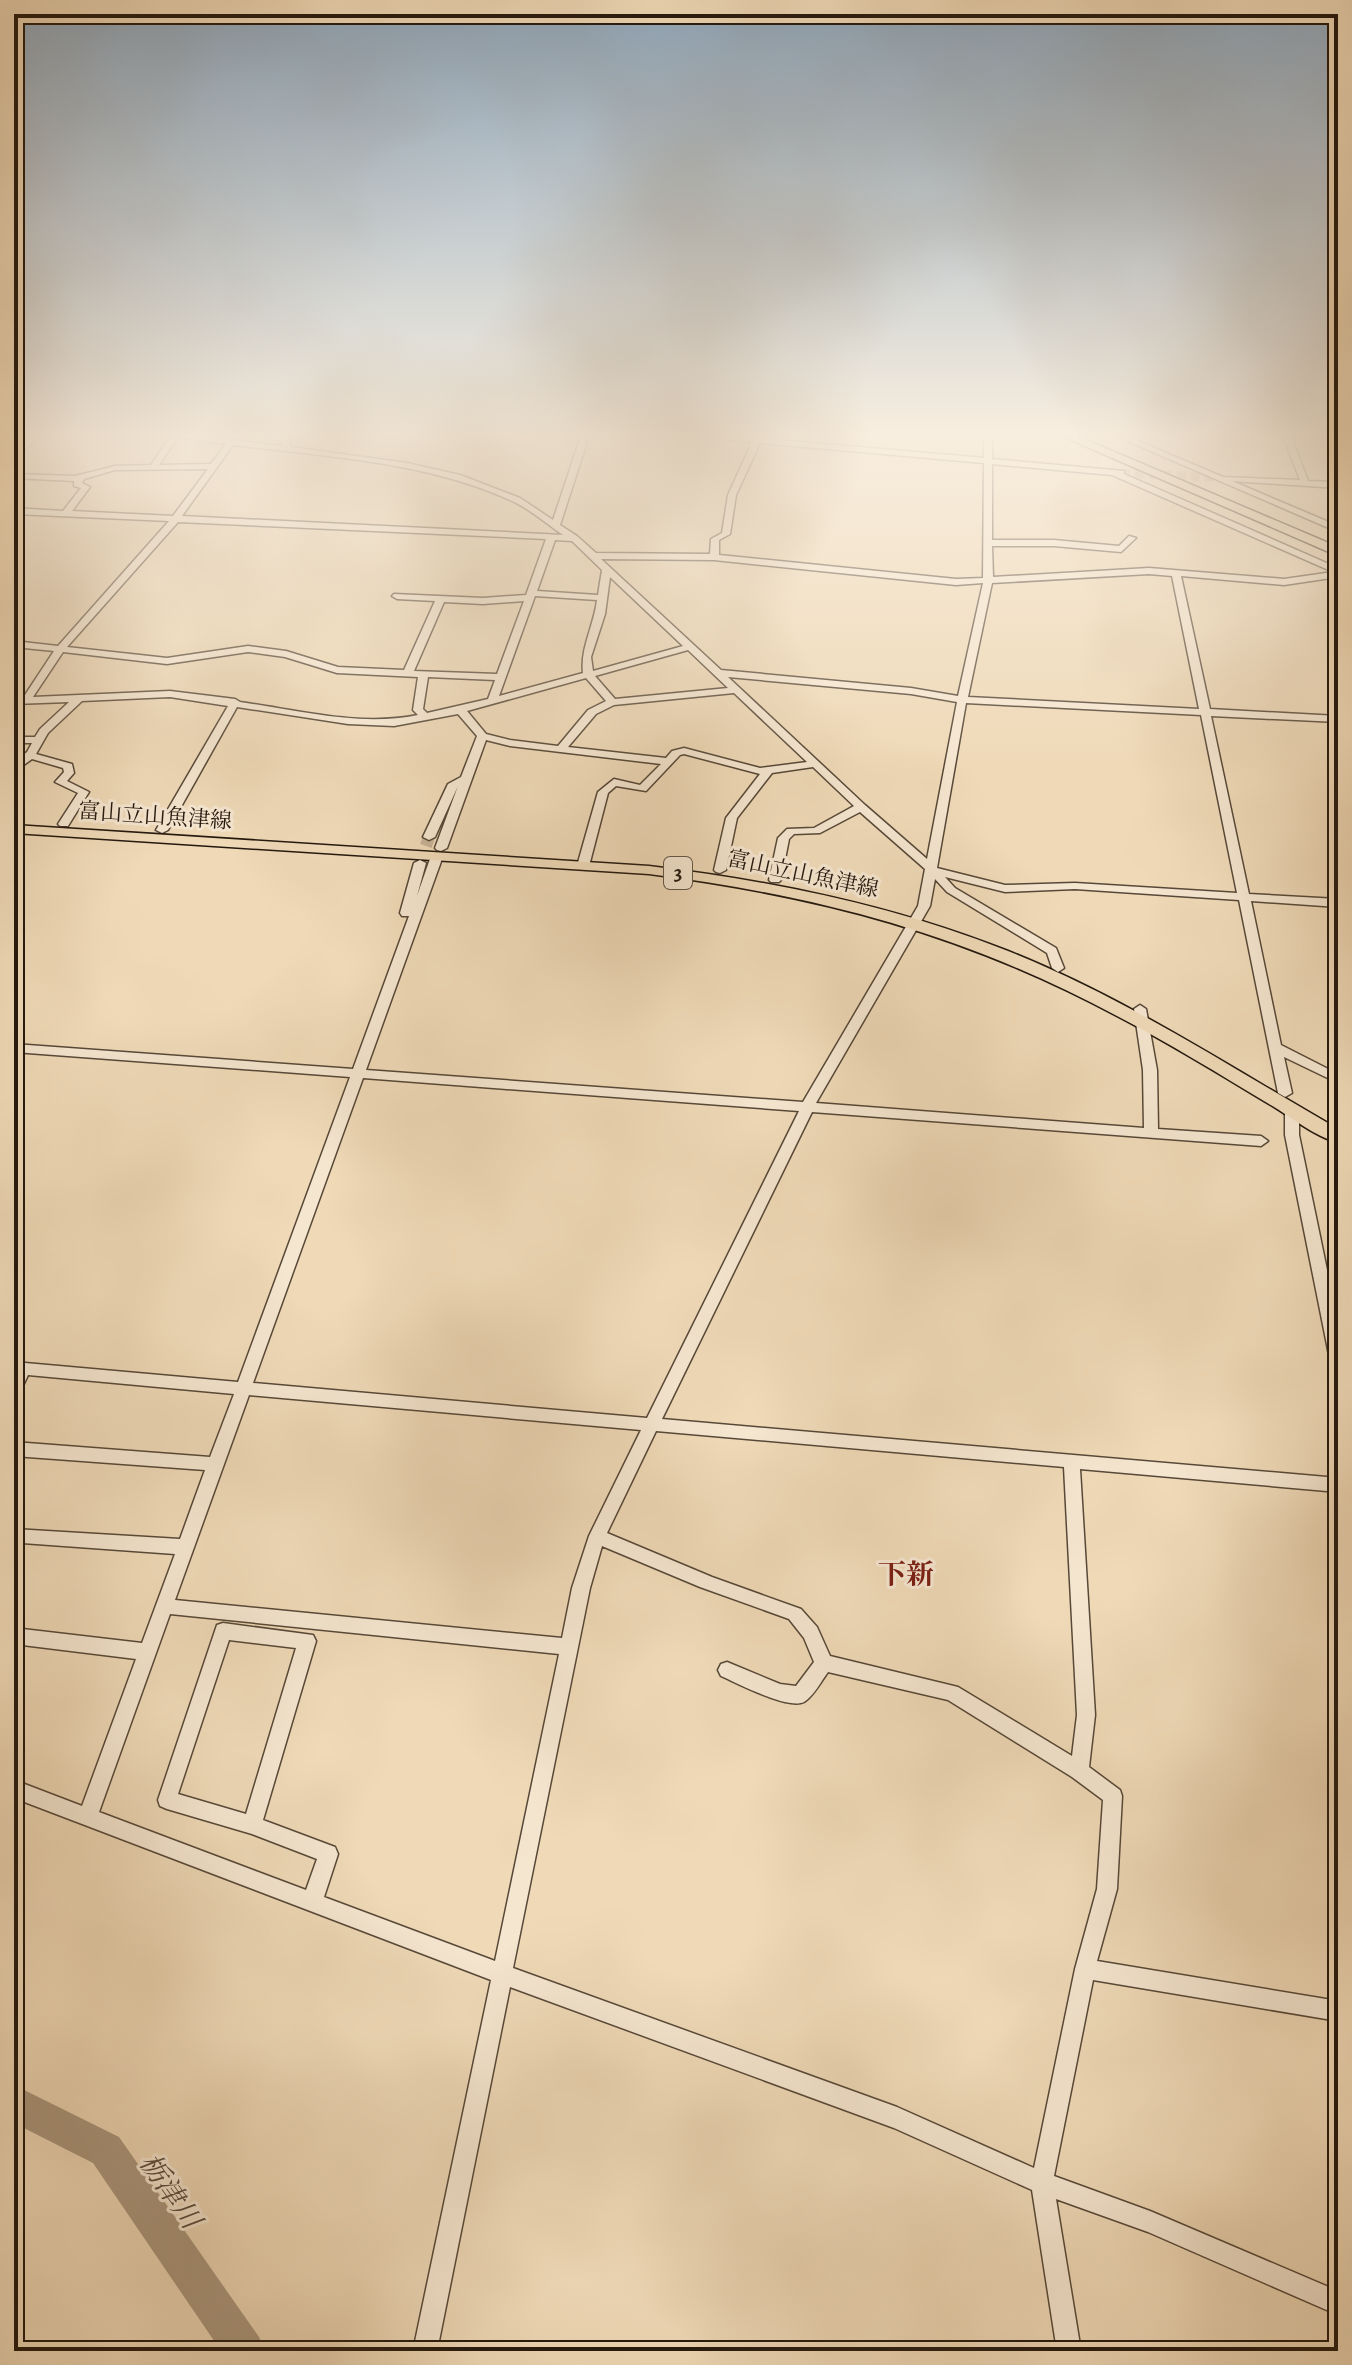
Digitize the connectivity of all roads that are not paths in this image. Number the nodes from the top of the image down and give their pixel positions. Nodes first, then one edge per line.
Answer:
1 (153, 543) edge
2 (549, 543) edge
3 (580, 543) edge
4 (715, 543) edge
5 (989, 543) edge
6 (1072, 543) edge
7 (1127, 543) edge
8 (1274, 543) edge
9 (1318, 543) edge
10 (1121, 549) junction
11 (1338, 552) edge
12 (593, 556) junction
13 (714, 557) junction
14 (606, 571) junction
15 (1338, 572) edge
16 (1176, 573) junction
17 (1104, 574) junction
18 (988, 581) junction
19 (530, 595) junction
20 (397, 596) dead end
21 (441, 598) junction
22 (602, 598) junction
23 (14, 644) edge
24 (62, 647) junction
25 (690, 647) junction
26 (408, 673) junction
27 (718, 673) junction
28 (423, 674) junction
29 (588, 674) junction
30 (501, 677) junction
31 (734, 690) junction
32 (79, 698) junction
33 (26, 700) junction
34 (493, 700) junction
35 (962, 700) junction
36 (14, 701) edge
37 (235, 702) junction
38 (612, 702) junction
39 (460, 710) junction
40 (1205, 711) junction
41 (426, 718) junction
42 (1338, 719) edge
43 (482, 736) junction
44 (14, 740) edge
45 (36, 740) junction
46 (561, 749) junction
47 (33, 756) junction
48 (669, 762) junction
49 (815, 764) junction
50 (14, 769) edge
51 (768, 771) junction
52 (14, 779) edge
53 (861, 807) junction
54 (14, 820) edge
55 (64, 824) junction
56 (14, 829) edge
57 (162, 830) junction
58 (436, 847) junction
59 (584, 861) junction
60 (420, 863) tunnel mouth
61 (932, 869) junction
62 (720, 870) junction
63 (775, 880) junction
64 (1242, 897) junction
65 (1338, 903) edge
66 (918, 920) junction
67 (407, 932) junction
68 (1058, 968) junction
69 (1141, 1015) junction
70 (14, 1048) edge
71 (1276, 1048) junction
72 (358, 1074) junction
73 (1338, 1079) edge
74 (1285, 1093) junction
75 (808, 1106) junction
76 (1292, 1110) junction
77 (1338, 1124) edge
78 (1151, 1133) junction
79 (1338, 1137) edge
80 (1261, 1141) dead end
81 (1338, 1360) edge
82 (19, 1369) edge
83 (14, 1388) edge
84 (243, 1389) junction
85 (650, 1423) junction
86 (14, 1449) edge
87 (1072, 1463) junction
88 (215, 1464) junction
89 (1338, 1485) edge
90 (597, 1536) junction
91 (15, 1537) edge
92 (185, 1547) junction
93 (163, 1606) junction
94 (14, 1636) edge
95 (569, 1647) junction
96 (146, 1652) junction
97 (824, 1663) junction
98 (727, 1670) dead end
99 (1079, 1771) junction
100 (14, 1789) edge
101 (87, 1818) junction
102 (252, 1825) junction
103 (312, 1903) junction
104 (1085, 1969) junction
105 (501, 1974) junction
106 (1338, 2011) edge
107 (1042, 2183) junction
108 (1338, 2303) edge
109 (425, 2351) edge
110 (1069, 2351) edge

1 - 24 street
2 - 19 street
3 - 12 street
4 - 13 street
5 - 18 street
6 - 10 street
7 - 10 street
8 - 15 street
9 - 11 highway
10 - 17 street
12 - 13 street
12 - 14 street
13 - 18 street
14 - 22 street
14 - 25 street
15 - 16 street
16 - 17 street
16 - 40 street
17 - 18 street
18 - 35 street
19 - 21 street
19 - 22 street
19 - 30 street
20 - 21 street
21 - 26 street
22 - 29 street
23 - 24 street
24 - 26 street
24 - 33 street
25 - 27 street
25 - 29 street
26 - 28 street
27 - 31 street
27 - 35 street
28 - 30 street
28 - 41 street
29 - 34 street
29 - 38 street
30 - 34 street
31 - 38 street
31 - 49 street
32 - 33 street
32 - 37 street
32 - 45 street
33 - 36 street
34 - 39 street
35 - 40 street
35 - 61 street
37 - 41 street
37 - 57 street
38 - 46 street
39 - 41 street
39 - 43 street
40 - 42 street
40 - 64 street
43 - 46 street
43 - 58 street
44 - 45 street
45 - 47 street
46 - 48 street
47 - 50 street
47 - 52 street
47 - 55 street
48 - 51 street
48 - 59 street
49 - 51 street
49 - 53 street
51 - 62 street
53 - 61 street
53 - 63 street
54 - 55 main road, 富山立山魚津線 / 3
55 - 57 main road, 富山立山魚津線 / 3
56 - 58 main road, 富山立山魚津線 / 3
57 - 58 main road, 富山立山魚津線 / 3
58 - 59 main road, 富山立山魚津線 / 3
58 - 67 street
59 - 62 main road, 富山立山魚津線 / 3
59 - 66 main road, 富山立山魚津線 / 3
60 - 67 street
61 - 64 street
61 - 66 street
61 - 68 street
62 - 63 main road, 富山立山魚津線 / 3
63 - 66 main road, 富山立山魚津線 / 3
64 - 65 street
64 - 71 street
66 - 68 main road, 富山立山魚津線 / 3
66 - 69 main road, 富山立山魚津線 / 3
66 - 75 street
67 - 72 street
68 - 69 main road, 富山立山魚津線 / 3
69 - 74 main road, 富山立山魚津線 / 3
69 - 76 main road, 富山立山魚津線 / 3
69 - 78 street
70 - 72 street
71 - 73 street
71 - 74 street
72 - 75 street
72 - 84 street
74 - 77 main road, 富山立山魚津線 / 3
75 - 78 street
75 - 85 street
76 - 79 main road, 富山立山魚津線 / 3
76 - 81 street
78 - 80 street
82 - 83 street
82 - 84 street
84 - 85 street
84 - 88 street
85 - 87 street
85 - 90 street
86 - 88 street
87 - 89 street
87 - 99 street
88 - 92 street
90 - 95 street
90 - 97 street
91 - 92 street
92 - 93 street
93 - 95 street
93 - 96 street
94 - 96 street
95 - 105 street
96 - 101 street
97 - 98 street
97 - 99 street
99 - 104 street
100 - 101 street
101 - 103 street
102 - 102 street
102 - 103 street
103 - 105 street
104 - 106 street
104 - 107 street
105 - 107 street
105 - 109 street
107 - 108 street
107 - 110 street

